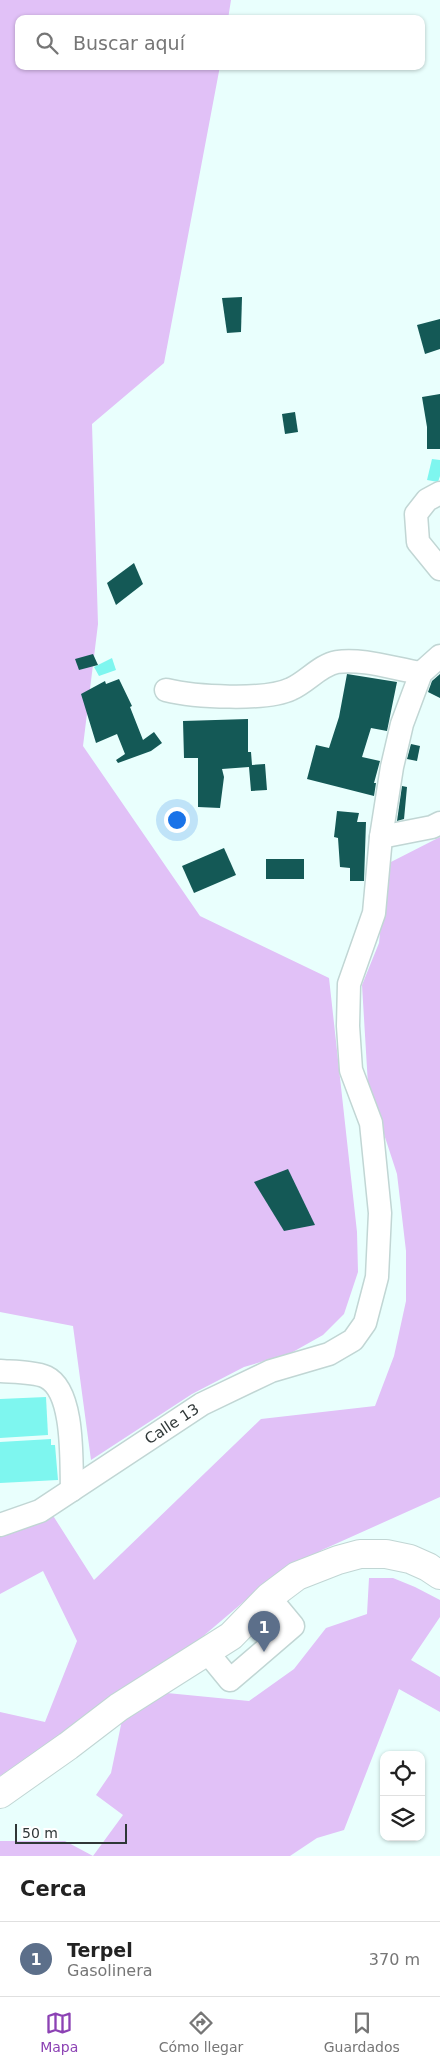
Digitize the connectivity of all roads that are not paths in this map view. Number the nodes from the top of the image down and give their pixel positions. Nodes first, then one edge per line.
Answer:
1 (440, 493) edge
2 (440, 569) edge
3 (440, 656) edge
4 (421, 673) junction
5 (166, 690) dead end
6 (440, 823) edge
7 (381, 837) junction
8 (0, 1371) edge
9 (72, 1490) junction
10 (0, 1525) edge
11 (440, 1575) edge
12 (270, 1597) junction
13 (207, 1652) junction
14 (0, 1794) edge

1 - 2 street
3 - 4 street
4 - 5 street
4 - 7 street
6 - 7 street
7 - 9 street, Calle 13
8 - 9 street
9 - 10 street, Calle 13
11 - 12 highway
12 - 13 highway
12 - 13 street
13 - 14 highway

